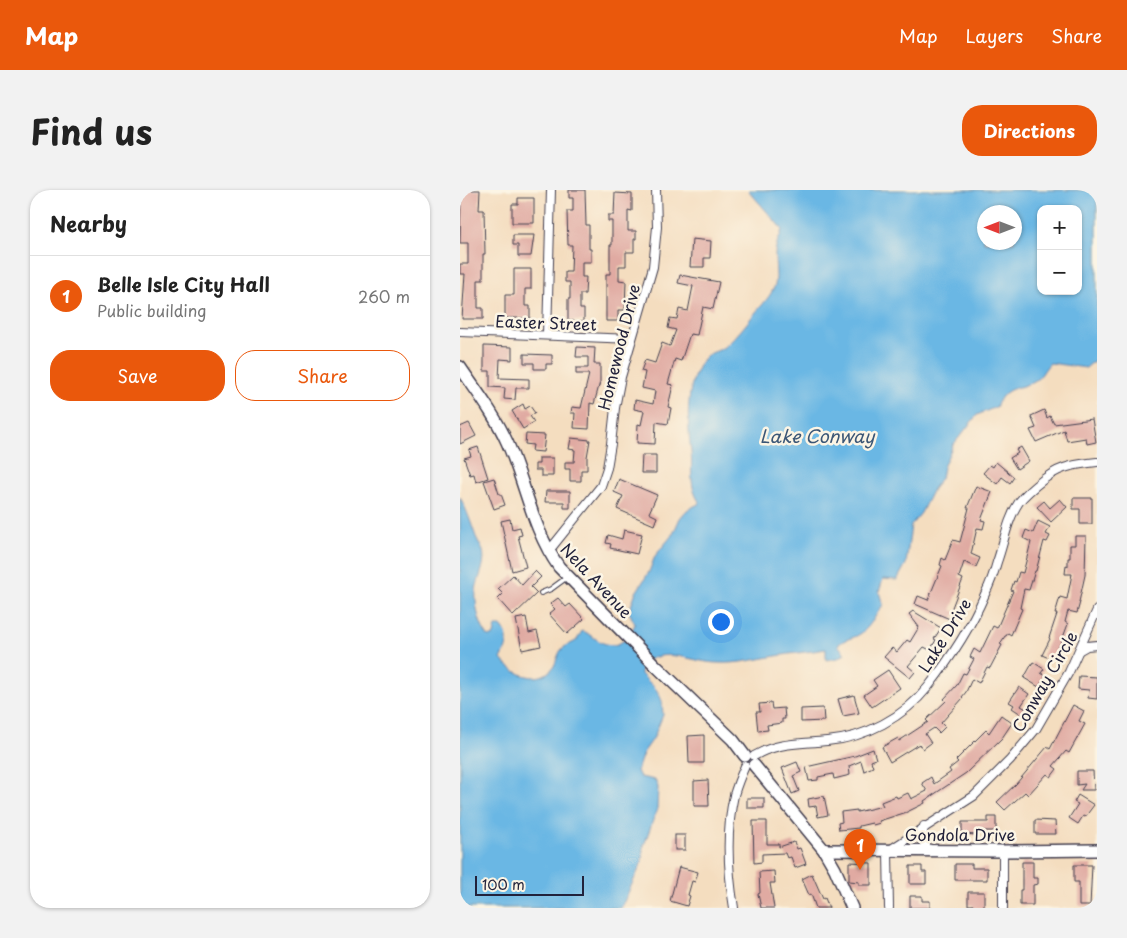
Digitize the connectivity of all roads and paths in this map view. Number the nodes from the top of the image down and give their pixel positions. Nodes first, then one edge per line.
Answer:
1 (551, 190) edge
2 (656, 190) edge
3 (460, 332) edge
4 (547, 336) junction
5 (632, 339) junction
6 (460, 367) edge
7 (1097, 462) edge
8 (548, 552) junction
9 (568, 577) junction
10 (540, 593) dead end
11 (1097, 610) edge
12 (1097, 645) edge
13 (1080, 650) junction
14 (749, 761) junction
15 (924, 826) junction
16 (824, 850) junction
17 (888, 850) junction
18 (1097, 850) edge
19 (930, 851) junction
20 (1003, 851) junction
21 (734, 908) edge
22 (852, 908) edge
23 (889, 908) edge
24 (1004, 908) edge

1 - 4 street
2 - 5 street, Homewood Drive
3 - 4 street, Easter Street
4 - 5 street, Easter Street
5 - 8 street, Homewood Drive
6 - 8 street, Nela Avenue
7 - 14 street, Lake Drive
8 - 9 street, Nela Avenue
9 - 10 lane
9 - 14 street, Nela Avenue
11 - 13 street, Conway Circle
12 - 13 street
13 - 15 street, Conway Circle
14 - 16 street, Nela Avenue
14 - 21 street
15 - 17 street, Conway Circle
15 - 19 street
16 - 17 street, Gondola Drive
16 - 22 street, Nela Avenue
17 - 19 street, Gondola Drive
17 - 23 street
18 - 20 street, Gondola Drive
19 - 20 street, Gondola Drive
20 - 24 street

